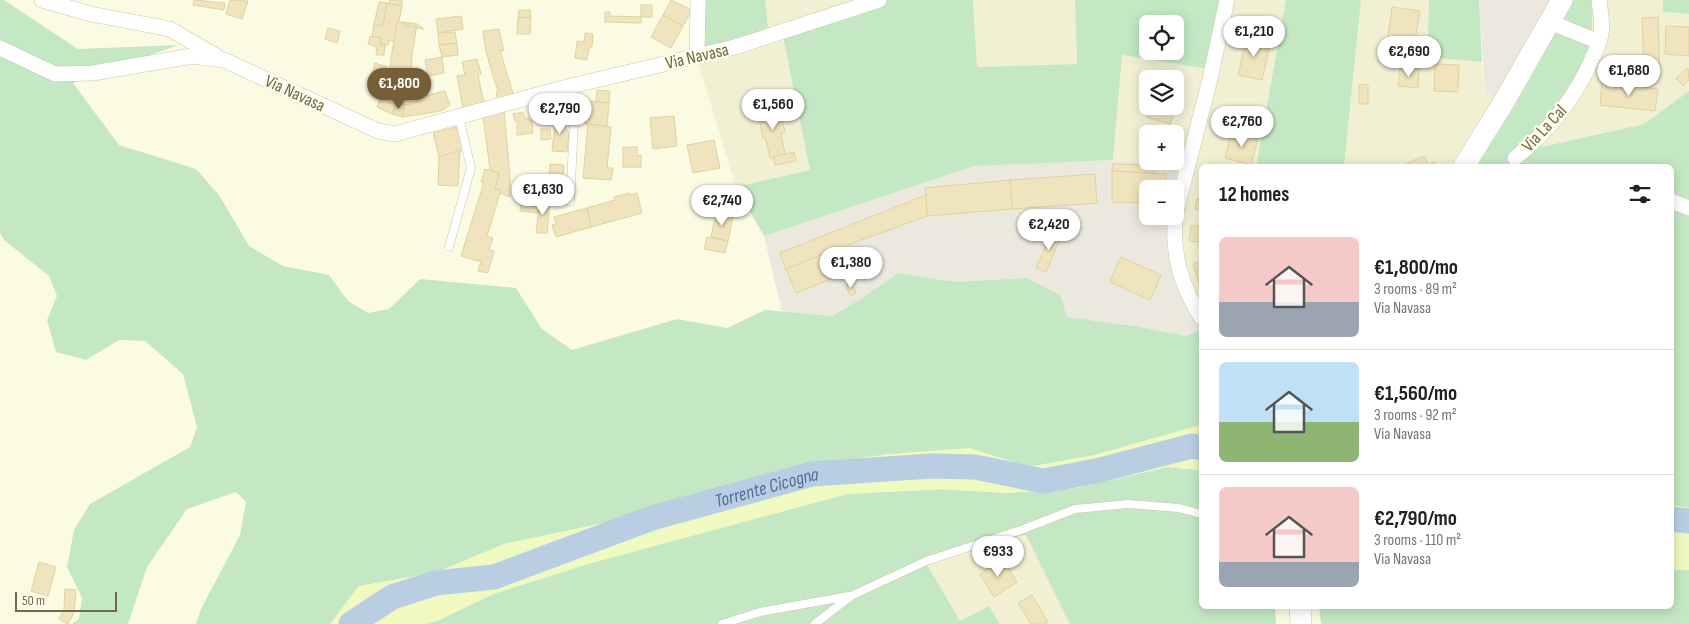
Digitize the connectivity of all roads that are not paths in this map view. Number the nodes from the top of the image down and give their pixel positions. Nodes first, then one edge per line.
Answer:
1 (42, 0) edge
2 (698, 0) edge
3 (879, 0) edge
4 (1227, 0) edge
5 (1562, 0) edge
6 (1599, 0) edge
7 (1550, 22) junction
8 (1599, 42) junction
9 (0, 48) edge
10 (697, 56) junction
11 (224, 60) junction
12 (567, 87) junction
13 (459, 117) junction
14 (1514, 158) dead end
15 (1465, 164) edge
16 (570, 202) dead end
17 (1674, 202) edge
18 (1689, 208) edge
19 (449, 248) dead end
20 (1199, 313) edge
21 (1199, 513) edge
22 (851, 596) junction
23 (1300, 609) edge
24 (722, 624) edge
25 (815, 624) edge
26 (1301, 624) edge

1 - 11 street
2 - 10 street
3 - 10 street, Via Navasa
4 - 20 street
5 - 7 main road
6 - 8 street, Via La Cal
7 - 8 street
7 - 15 main road
8 - 14 street, Via La Cal
9 - 11 street, Via Navasa
10 - 12 street, Via Navasa
11 - 13 street, Via Navasa
12 - 13 street, Via Navasa
12 - 16 lane
13 - 19 lane
17 - 18 street
21 - 22 lane
22 - 24 lane
22 - 25 lane
23 - 26 main road

